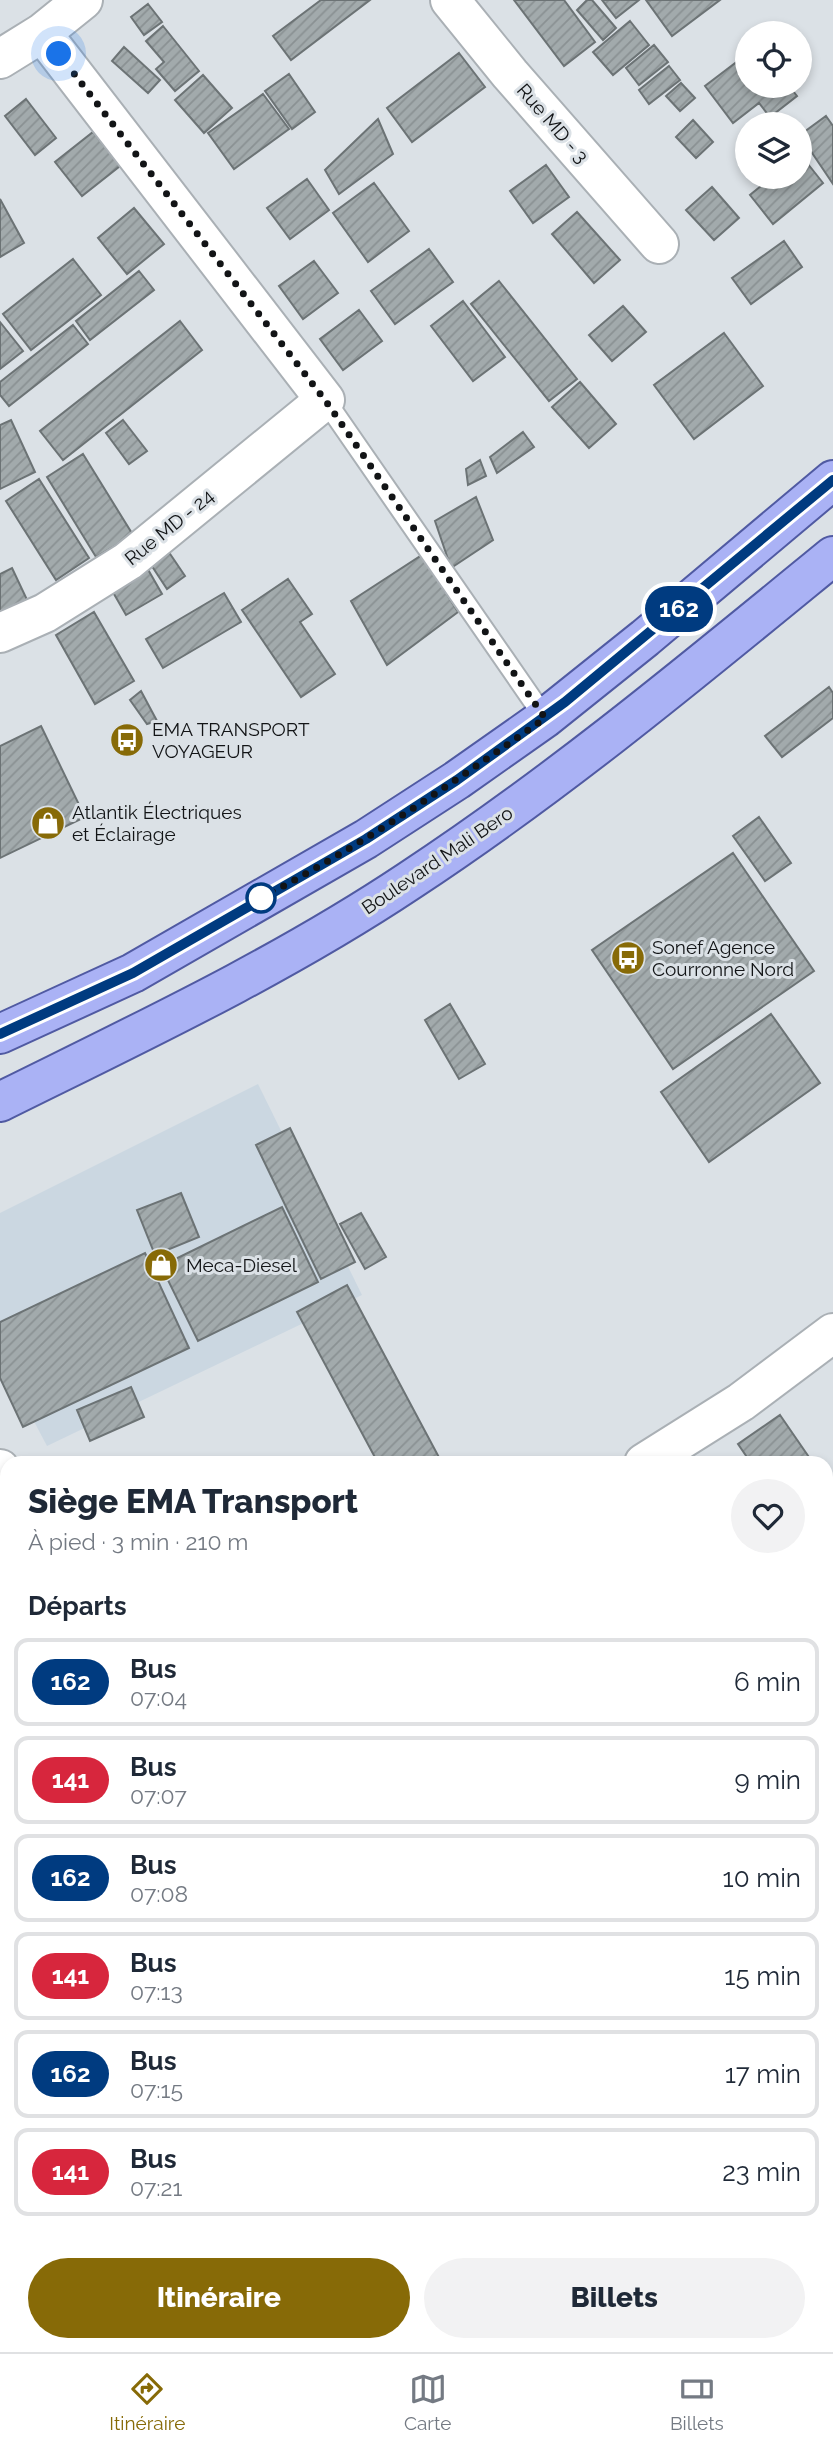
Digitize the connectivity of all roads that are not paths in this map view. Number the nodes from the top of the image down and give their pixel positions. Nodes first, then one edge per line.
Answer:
1 (83, 0) edge
2 (450, 0) edge
3 (42, 33) junction
4 (0, 59) edge
5 (659, 244) dead end
6 (325, 400) junction
7 (833, 480) edge
8 (833, 556) edge
9 (0, 633) edge
10 (545, 718) junction
11 (0, 1034) edge
12 (0, 1102) edge
13 (833, 1334) edge
14 (655, 1456) edge

1 - 3 street
2 - 5 street, Rue MD - 3
3 - 4 street
3 - 6 street
6 - 9 street, Rue MD - 24
6 - 10 lane
7 - 10 main road
8 - 12 main road, Boulevard Mali Bero
10 - 11 main road
13 - 14 street

